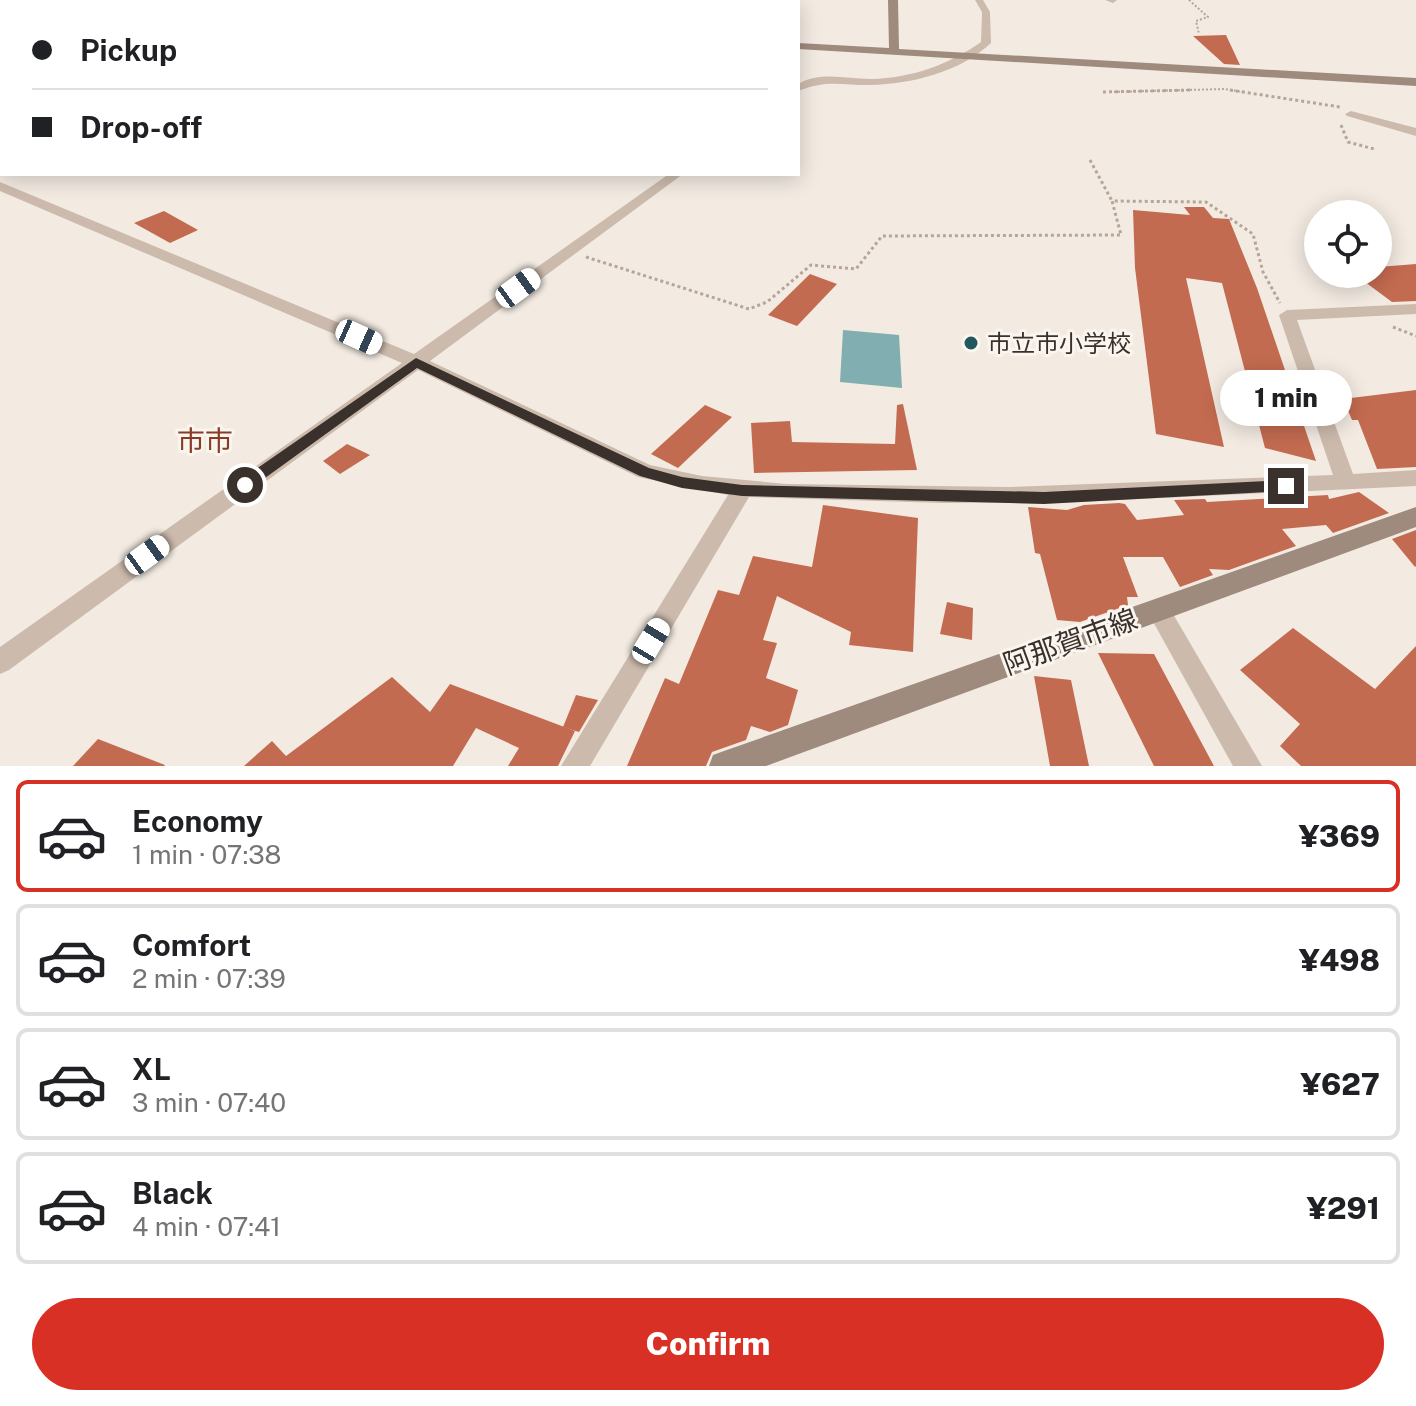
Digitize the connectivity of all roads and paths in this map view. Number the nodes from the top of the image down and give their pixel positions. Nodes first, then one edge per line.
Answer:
1 (893, 0) edge
2 (979, 0) edge
3 (1189, 0) edge
4 (1199, 34) dead end
5 (800, 46) edge
6 (894, 51) junction
7 (970, 55) junction
8 (1416, 82) edge
9 (800, 86) edge
10 (1103, 92) dead end
11 (1351, 114) junction
12 (1416, 132) edge
13 (1374, 149) dead end
14 (1090, 160) dead end
15 (674, 176) edge
16 (0, 186) edge
17 (1112, 201) junction
18 (568, 251) junction
19 (1416, 309) edge
20 (1287, 315) junction
21 (416, 362) junction
22 (1416, 478) edge
23 (1346, 483) junction
24 (742, 491) junction
25 (1416, 517) edge
26 (1158, 609) junction
27 (0, 662) edge
28 (575, 766) edge
29 (724, 766) edge
30 (1248, 766) edge

1 - 6 street
2 - 7 street
3 - 4 path
5 - 6 street
6 - 7 street
7 - 8 street
7 - 9 street
10 - 11 path
11 - 12 street
11 - 13 path
14 - 17 path
15 - 18 street
16 - 21 street
17 - 18 path
17 - 20 path
18 - 21 street
19 - 20 street
20 - 23 street
21 - 24 street
21 - 27 street
22 - 23 street
23 - 24 street
24 - 28 street
25 - 26 street, 阿那賀市線
26 - 29 street, 阿那賀市線
26 - 30 street

